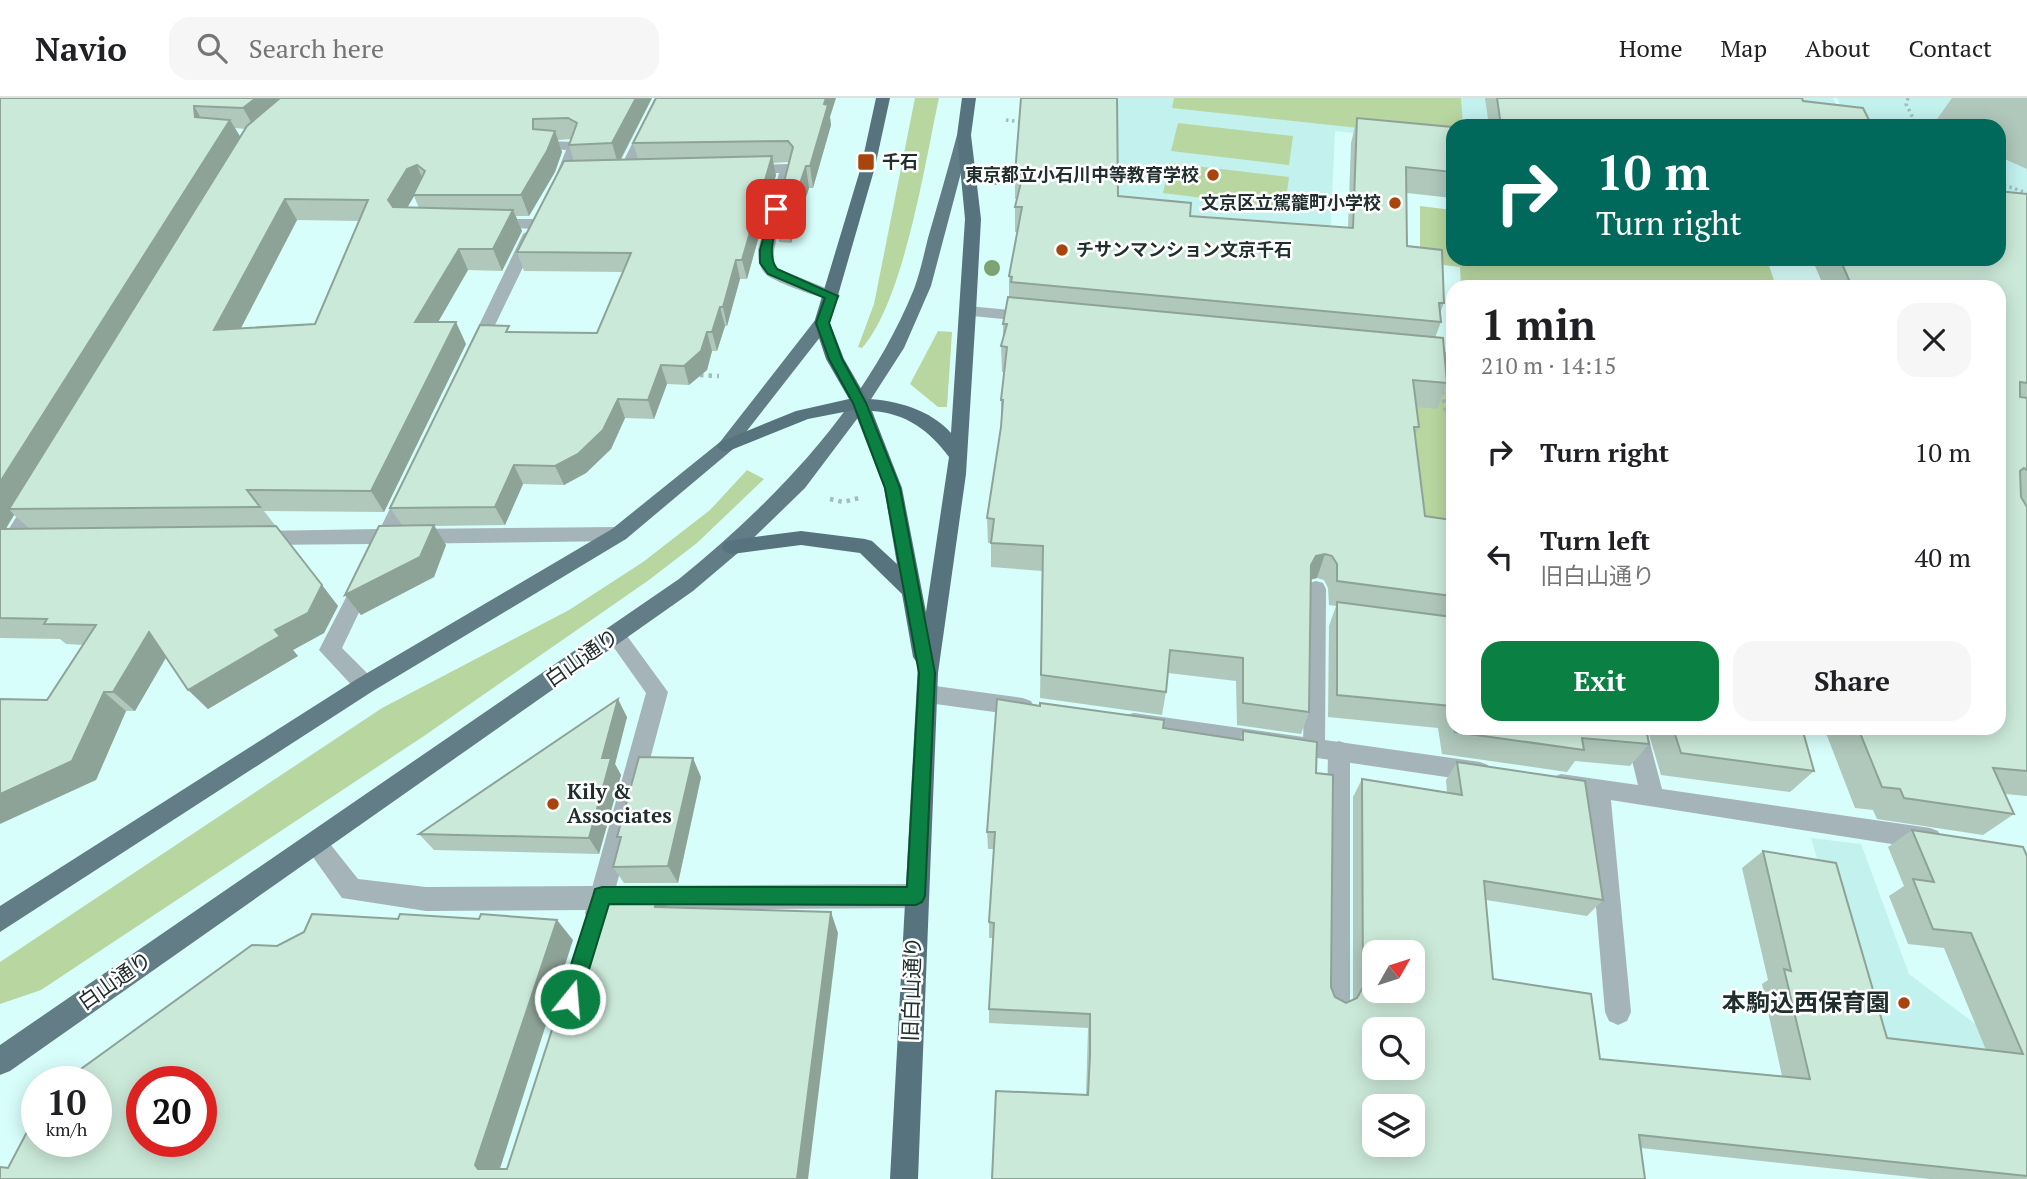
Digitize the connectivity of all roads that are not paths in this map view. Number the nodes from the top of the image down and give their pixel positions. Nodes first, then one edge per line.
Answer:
1 (662, 98) edge
2 (883, 98) edge
3 (969, 98) edge
4 (964, 135) junction
5 (547, 145) edge
6 (733, 170) edge
7 (625, 172) edge
8 (564, 173) junction
9 (588, 173) edge
10 (472, 223) edge
11 (536, 224) junction
12 (832, 296) junction
13 (968, 312) junction
14 (1051, 319) edge
15 (822, 323) junction
16 (1397, 352) edge
17 (1446, 357) edge
18 (470, 362) edge
19 (860, 403) junction
20 (726, 446) junction
21 (957, 455) junction
22 (416, 474) edge
23 (49, 480) edge
24 (619, 534) junction
25 (386, 537) junction
26 (234, 538) edge
27 (41, 539) edge
28 (732, 547) junction
29 (4, 551) edge
30 (910, 589) junction
31 (1316, 589) edge
32 (615, 635) junction
33 (928, 684) junction
34 (365, 685) junction
35 (1041, 709) edge
36 (1108, 719) edge
37 (1637, 735) edge
38 (1314, 748) junction
39 (1339, 751) junction
40 (1503, 775) edge
41 (1544, 781) edge
42 (1598, 790) junction
43 (1653, 796) junction
44 (1945, 842) edge
45 (315, 843) junction
46 (602, 896) junction
47 (916, 896) junction
48 (0, 920) edge
49 (590, 934) edge
50 (1337, 1001) edge
51 (1618, 1012) dead end
52 (0, 1061) edge
53 (904, 1179) edge

1 - 7 street
2 - 12 highway
3 - 4 highway, 白山通り
4 - 13 highway
4 - 19 main road, 白山通り
5 - 8 street
6 - 12 street
8 - 9 street
8 - 11 street
10 - 11 street
11 - 18 street
12 - 15 highway
13 - 14 street
13 - 21 highway
15 - 19 highway
15 - 20 main road
16 - 17 street
19 - 20 highway
19 - 21 highway
19 - 28 main road, 白山通り
19 - 30 highway
20 - 24 main road
21 - 33 highway
22 - 25 street
23 - 29 street
24 - 25 street
24 - 34 main road
25 - 26 street
25 - 34 street
27 - 29 street
28 - 30 highway
28 - 32 main road, 白山通り
30 - 33 highway
31 - 38 street
32 - 45 main road, 白山通り
32 - 46 street
33 - 35 street
33 - 47 highway, 旧白山通り
34 - 48 main road
36 - 38 street
37 - 43 street
38 - 39 street
39 - 40 street
39 - 50 street
41 - 42 street
42 - 43 street
42 - 51 street
43 - 44 street
45 - 46 street
45 - 52 main road, 白山通り
46 - 47 street
46 - 49 street
47 - 53 highway, 旧白山通り

